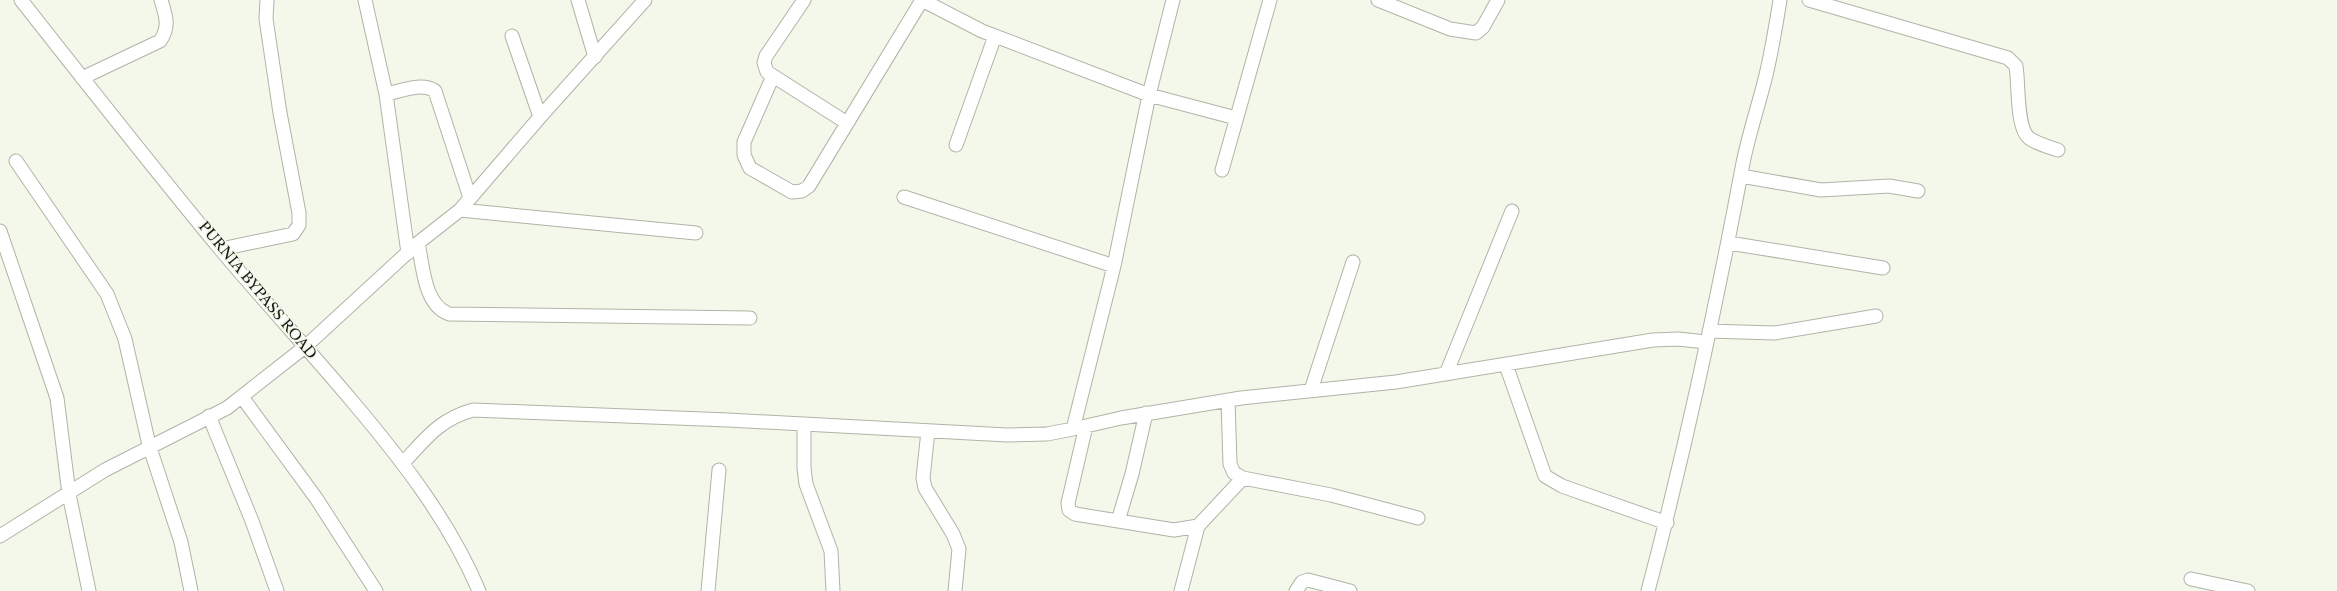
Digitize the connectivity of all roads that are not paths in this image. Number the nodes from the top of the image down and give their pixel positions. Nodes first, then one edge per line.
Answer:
1 (21, 0) edge
2 (161, 0) edge
3 (267, 0) edge
4 (365, 0) edge
5 (578, 0) edge
6 (645, 0) edge
7 (804, 0) edge
8 (922, 0) edge
9 (1173, 0) edge
10 (1270, 0) edge
11 (1378, 0) edge
12 (1498, 0) edge
13 (1780, 0) edge
14 (1809, 0) edge
15 (512, 36) dead end
16 (995, 36) junction
17 (595, 58) junction
18 (773, 76) junction
19 (82, 78) junction
20 (386, 94) junction
21 (1149, 95) junction
22 (540, 117) junction
23 (1236, 118) junction
24 (847, 123) junction
25 (956, 145) dead end
26 (2058, 150) dead end
27 (16, 161) dead end
28 (1222, 170) dead end
29 (1741, 176) junction
30 (1918, 191) dead end
31 (904, 197) dead end
32 (470, 198) junction
33 (460, 210) junction
34 (1512, 211) dead end
35 (0, 231) edge
36 (696, 233) dead end
37 (418, 243) junction
38 (1729, 243) junction
39 (221, 249) junction
40 (408, 253) junction
41 (1353, 262) dead end
42 (1114, 266) junction
43 (1882, 268) dead end
44 (1876, 316) dead end
45 (750, 318) dead end
46 (1708, 337) junction
47 (306, 346) junction
48 (1506, 365) junction
49 (1446, 374) junction
50 (1311, 390) junction
51 (242, 397) junction
52 (1228, 400) junction
53 (1146, 413) junction
54 (210, 416) junction
55 (804, 424) junction
56 (1080, 428) junction
57 (928, 431) junction
58 (149, 446) junction
59 (404, 462) junction
60 (719, 470) dead end
61 (1243, 478) junction
62 (69, 494) junction
63 (1418, 518) dead end
64 (1118, 521) junction
65 (1667, 523) junction
66 (1198, 526) junction
67 (0, 536) edge
68 (2191, 579) dead end
69 (89, 591) edge
70 (191, 591) edge
71 (277, 591) edge
72 (376, 591) edge
73 (479, 591) edge
74 (708, 591) edge
75 (833, 591) edge
76 (955, 591) edge
77 (1181, 591) edge
78 (1296, 591) edge
79 (1350, 591) edge
80 (1648, 591) edge
81 (2248, 591) edge

1 - 19 street, PURNIA BYPASS ROAD
2 - 19 street
3 - 39 street
4 - 20 street
5 - 17 street
6 - 17 street
7 - 18 street
8 - 16 street
8 - 24 street
9 - 21 street
10 - 23 street
11 - 12 street
13 - 29 street
14 - 26 street
15 - 22 street
16 - 21 street
16 - 25 street
17 - 22 street
18 - 24 street
18 - 24 street
19 - 39 street, PURNIA BYPASS ROAD
20 - 32 street
20 - 40 street
21 - 23 street
21 - 42 street
22 - 32 street
23 - 28 street
27 - 58 street
29 - 30 street
29 - 38 street
31 - 42 street
32 - 33 street
33 - 36 street
33 - 37 street
34 - 49 street
35 - 62 street
37 - 40 street
37 - 45 street
38 - 43 street
38 - 46 street
39 - 47 street, PURNIA BYPASS ROAD
40 - 47 street
41 - 50 street
42 - 56 street
44 - 46 street
46 - 48 street
46 - 65 street
47 - 51 street
47 - 59 street, PURNIA BYPASS ROAD
48 - 49 street
48 - 65 street
49 - 50 street
50 - 52 street
51 - 54 street
51 - 72 street
52 - 53 street
52 - 61 street
53 - 56 street
53 - 64 street
54 - 58 street
54 - 71 street
55 - 57 street
55 - 59 street
55 - 75 street
56 - 57 street
56 - 64 street
57 - 76 street
58 - 62 street
58 - 70 street
59 - 73 street, PURNIA BYPASS ROAD
60 - 74 street
61 - 63 street
61 - 66 street
62 - 67 street
62 - 69 street
64 - 66 street
65 - 80 street
66 - 77 street
68 - 81 street
78 - 79 street

